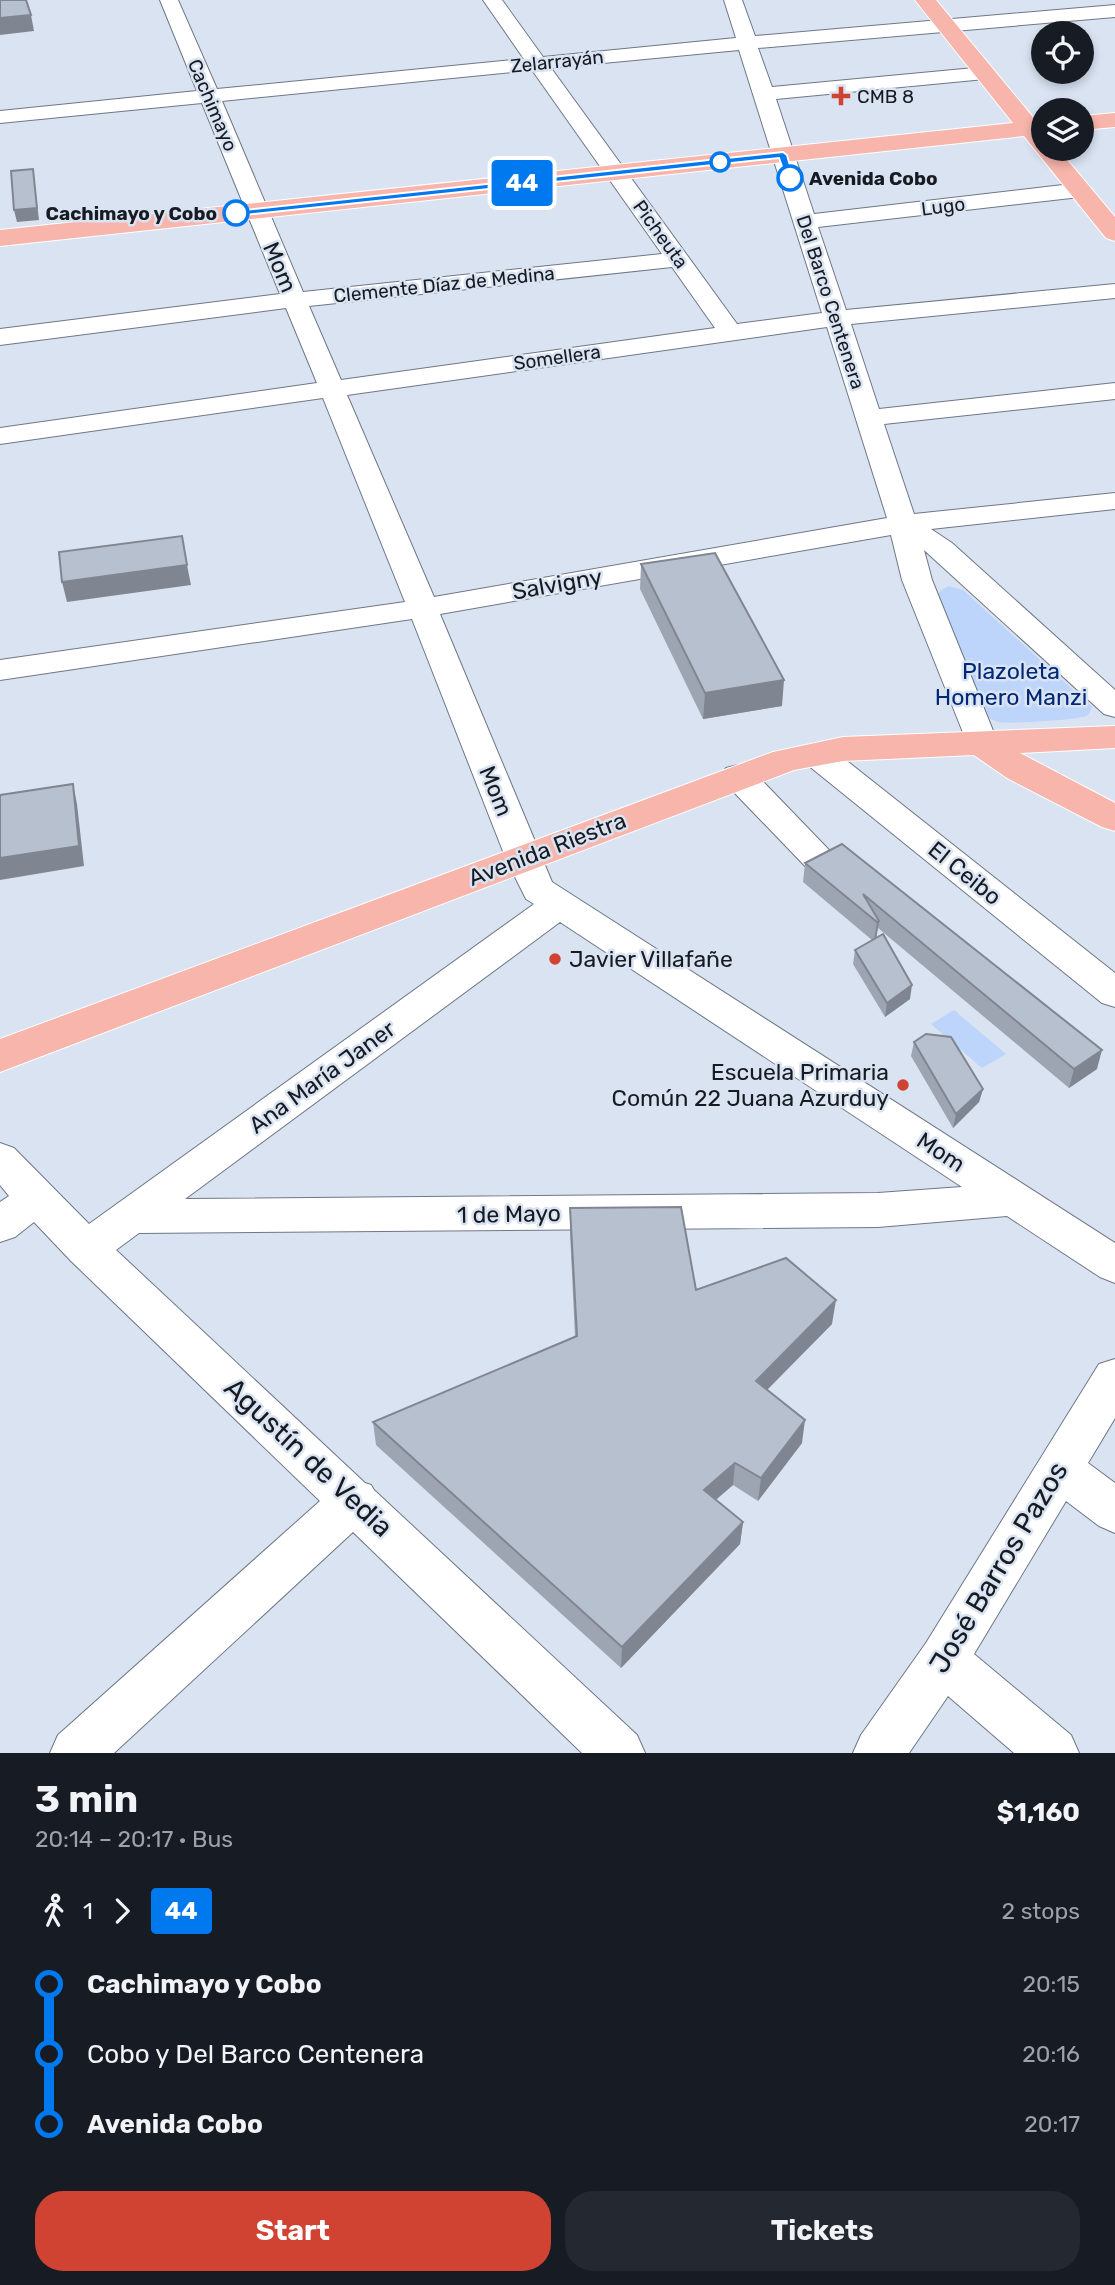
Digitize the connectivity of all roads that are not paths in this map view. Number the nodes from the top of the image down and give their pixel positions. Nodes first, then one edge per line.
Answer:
1 (169, 0) edge
2 (492, 0) edge
3 (733, 0) edge
4 (925, 0) edge
5 (1115, 10) edge
6 (945, 24) junction
7 (747, 43) junction
8 (538, 63) junction
9 (985, 73) junction
10 (764, 94) junction
11 (209, 95) junction
12 (0, 117) edge
13 (1115, 120) edge
14 (1094, 122) edge
15 (1031, 124) edge
16 (1031, 134) edge
17 (783, 155) junction
18 (1056, 161) edge
19 (617, 173) junction
20 (1080, 190) junction
21 (257, 211) junction
22 (805, 222) junction
23 (1115, 233) edge
24 (0, 239) edge
25 (680, 259) junction
26 (1115, 291) edge
27 (293, 300) junction
28 (836, 318) junction
29 (731, 332) junction
30 (0, 337) edge
31 (330, 388) junction
32 (1115, 391) edge
33 (869, 418) junction
34 (0, 436) edge
35 (1115, 501) edge
36 (903, 524) junction
37 (424, 608) junction
38 (0, 670) edge
39 (1115, 707) edge
40 (1115, 737) edge
41 (982, 743) junction
42 (816, 754) junction
43 (738, 776) junction
44 (1115, 818) edge
45 (817, 858) edge
46 (523, 859) junction
47 (558, 905) junction
48 (1115, 993) edge
49 (0, 1056) edge
50 (0, 1159) edge
51 (38, 1197) junction
52 (1014, 1199) junction
53 (130, 1216) junction
54 (0, 1225) edge
55 (86, 1249) junction
56 (1115, 1265) edge
57 (1115, 1378) edge
58 (1059, 1468) junction
59 (355, 1500) junction
60 (1115, 1511) edge
61 (943, 1660) junction
62 (76, 1753) edge
63 (619, 1753) edge
64 (879, 1753) edge
65 (1053, 1753) edge

1 - 11 street, Cachimayo
2 - 8 street, Picheuta
3 - 7 street, Del Barco Centenera
4 - 6 main road
5 - 6 street, Zelarrayán
6 - 7 street, Zelarrayán
6 - 9 main road
7 - 8 street, Zelarrayán
7 - 10 street, Del Barco Centenera
8 - 11 street, Zelarrayán
8 - 19 street, Picheuta
9 - 10 street
9 - 15 main road
10 - 17 street, Del Barco Centenera
11 - 12 street, Zelarrayán
11 - 21 street, Cachimayo
13 - 14 main road
16 - 17 main road
17 - 19 main road
17 - 22 street, Del Barco Centenera
18 - 20 main road
19 - 21 main road
19 - 25 street, Picheuta
20 - 22 street, Lugo
20 - 23 main road
21 - 24 main road
21 - 27 street, Mom
22 - 28 street, Del Barco Centenera
25 - 27 street, Clemente Díaz de Medina
25 - 29 street, Picheuta
26 - 28 street, Somellera
27 - 30 street, Clemente Díaz de Medina
27 - 31 street, Mom
28 - 29 street, Somellera
28 - 33 street, Del Barco Centenera
29 - 31 street, Somellera
31 - 34 street, Somellera
31 - 37 street, Mom
32 - 33 street
33 - 36 street, Del Barco Centenera
35 - 36 street, Salvigny
36 - 37 street, Salvigny
36 - 39 street
36 - 41 street, Del Barco Centenera
37 - 38 street, Salvigny
37 - 46 street, Mom
40 - 41 main road, Avenida Riestra
41 - 42 main road, Avenida Riestra
41 - 44 main road
42 - 43 main road, Avenida Riestra
42 - 48 street, El Ceibo
43 - 45 street
43 - 46 main road, Avenida Riestra
46 - 47 street, Mom
46 - 49 main road, Avenida Riestra
47 - 52 street, Mom
47 - 53 street, Ana María Janer
50 - 51 street, Agustín de Vedia
51 - 54 street
51 - 55 street, Agustín de Vedia
52 - 53 street, 1 de Mayo
52 - 56 street, Mom
53 - 55 street, Ana María Janer
55 - 59 street, Agustín de Vedia
57 - 58 street, José Barros Pazos
58 - 60 street
58 - 61 street, José Barros Pazos
59 - 62 street
59 - 63 street, Agustín de Vedia
61 - 64 street, José Barros Pazos
61 - 65 street

